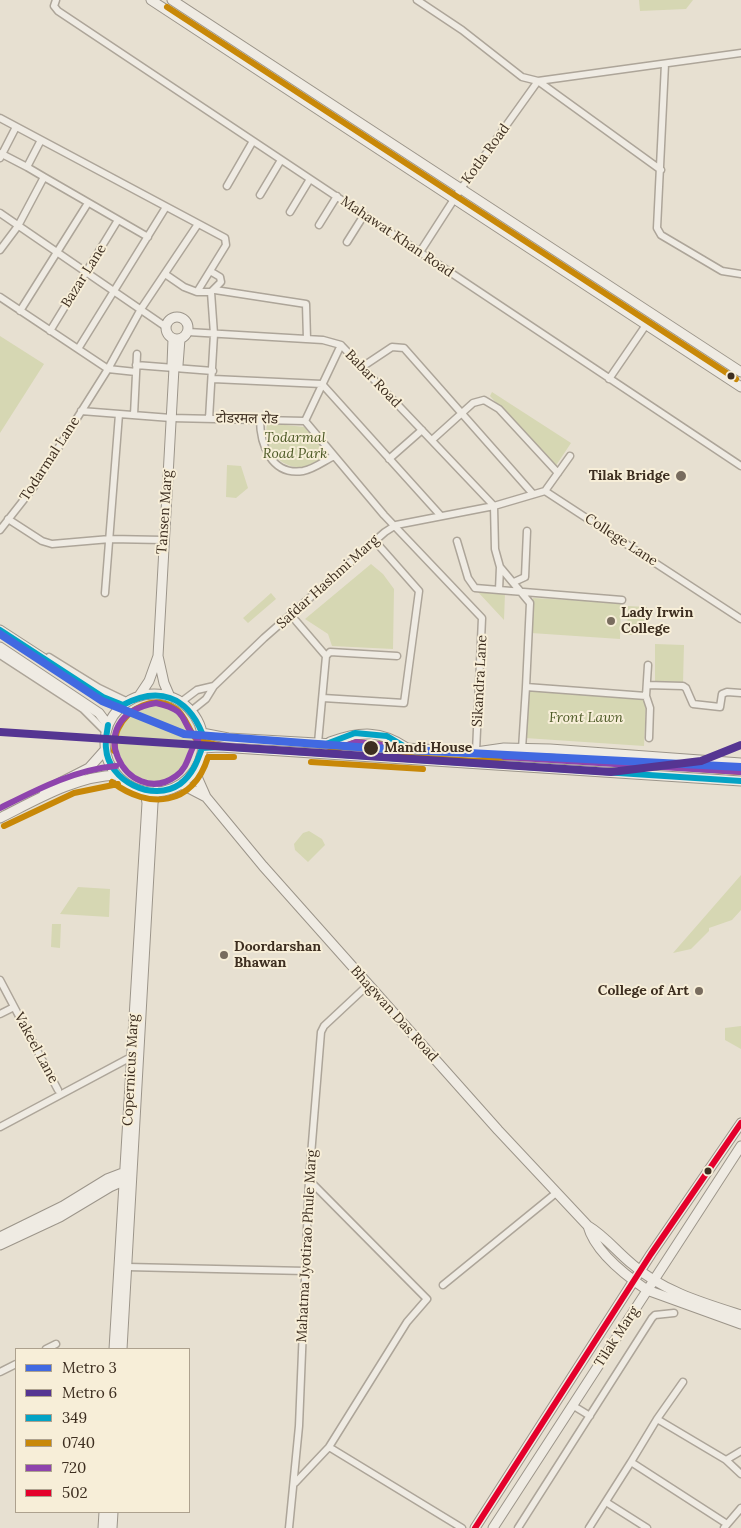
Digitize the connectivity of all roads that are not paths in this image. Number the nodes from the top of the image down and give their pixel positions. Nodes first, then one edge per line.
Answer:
1 (151, 0) edge
2 (172, 0) edge
3 (416, 0) edge
4 (55, 3) edge
5 (741, 53) edge
6 (665, 64) junction
7 (538, 81) junction
8 (0, 118) edge
9 (16, 127) junction
10 (41, 140) junction
11 (253, 141) junction
12 (1, 155) edge
13 (281, 160) junction
14 (27, 167) junction
15 (661, 170) junction
16 (44, 177) junction
17 (310, 179) junction
18 (227, 186) dead end
19 (460, 190) junction
20 (260, 195) dead end
21 (336, 196) junction
22 (454, 199) junction
23 (88, 203) junction
24 (166, 207) junction
25 (290, 212) dead end
26 (0, 213) edge
27 (364, 215) junction
28 (118, 220) junction
29 (198, 224) junction
30 (319, 225) dead end
31 (18, 226) junction
32 (148, 237) junction
33 (347, 242) dead end
34 (0, 250) edge
35 (57, 252) junction
36 (420, 252) junction
37 (210, 271) junction
38 (87, 272) junction
39 (165, 274) junction
40 (741, 274) edge
41 (114, 291) junction
42 (213, 291) junction
43 (197, 292) junction
44 (0, 297) edge
45 (140, 309) junction
46 (20, 310) junction
47 (167, 325) junction
48 (646, 325) junction
49 (50, 331) junction
50 (188, 331) junction
51 (214, 334) junction
52 (177, 339) junction
53 (307, 339) junction
54 (341, 344) junction
55 (78, 349) junction
56 (137, 354) dead end
57 (136, 365) junction
58 (362, 366) junction
59 (174, 368) junction
60 (108, 369) junction
61 (213, 371) junction
62 (136, 372) junction
63 (741, 372) edge
64 (213, 379) junction
65 (609, 379) junction
66 (322, 384) junction
67 (741, 386) edge
68 (81, 411) junction
69 (461, 413) junction
70 (119, 414) junction
71 (134, 415) junction
72 (171, 418) junction
73 (210, 419) junction
74 (260, 419) junction
75 (305, 421) junction
76 (422, 430) junction
77 (432, 440) junction
78 (334, 456) junction
79 (570, 456) dead end
80 (389, 459) junction
81 (741, 466) edge
82 (558, 473) junction
83 (545, 491) junction
84 (533, 494) junction
85 (494, 506) junction
86 (441, 516) junction
87 (8, 519) junction
88 (396, 525) junction
89 (0, 530) edge
90 (528, 531) dead end
91 (110, 539) junction
92 (164, 540) junction
93 (374, 540) junction
94 (457, 541) dead end
95 (500, 568) junction
96 (514, 582) junction
97 (499, 590) junction
98 (521, 591) junction
99 (105, 593) dead end
100 (622, 600) dead end
101 (741, 619) edge
102 (296, 621) dead end
103 (0, 626) edge
104 (0, 630) edge
105 (0, 648) edge
106 (0, 655) edge
107 (158, 656) junction
108 (326, 656) junction
109 (397, 656) dead end
110 (648, 665) dead end
111 (647, 685) junction
112 (214, 686) junction
113 (526, 687) junction
114 (741, 693) edge
115 (139, 696) junction
116 (646, 696) junction
117 (170, 697) junction
118 (323, 698) junction
119 (181, 702) junction
120 (125, 704) junction
121 (191, 711) junction
122 (107, 728) junction
123 (202, 733) junction
124 (649, 738) dead end
125 (322, 743) junction
126 (202, 748) junction
127 (522, 749) junction
128 (105, 750) junction
129 (476, 752) junction
130 (741, 763) edge
131 (196, 768) junction
132 (117, 775) junction
133 (741, 781) edge
134 (181, 784) junction
135 (145, 791) junction
136 (156, 791) junction
137 (206, 797) junction
138 (0, 812) edge
139 (0, 818) edge
140 (0, 980) edge
141 (369, 984) junction
142 (14, 1007) junction
143 (0, 1014) edge
144 (135, 1056) junction
145 (58, 1090) dead end
146 (741, 1124) edge
147 (0, 1127) edge
148 (741, 1146) edge
149 (128, 1175) junction
150 (309, 1180) junction
151 (556, 1194) junction
152 (588, 1226) junction
153 (0, 1237) edge
154 (124, 1239) junction
155 (0, 1245) edge
156 (127, 1267) junction
157 (640, 1270) junction
158 (306, 1271) junction
159 (653, 1279) junction
160 (633, 1281) junction
161 (443, 1285) dead end
162 (647, 1290) junction
163 (674, 1313) dead end
164 (741, 1315) edge
165 (741, 1324) edge
166 (56, 1344) dead end
167 (48, 1348) edge
168 (114, 1348) edge
169 (122, 1348) edge
170 (15, 1364) edge
171 (0, 1372) edge
172 (683, 1382) dead end
173 (572, 1405) junction
174 (590, 1416) junction
175 (657, 1419) junction
176 (329, 1447) junction
177 (741, 1451) edge
178 (726, 1460) junction
179 (631, 1462) junction
180 (741, 1474) edge
181 (295, 1483) junction
182 (606, 1502) junction
183 (741, 1508) edge
184 (104, 1513) edge
185 (113, 1513) edge
186 (726, 1526) edge
187 (103, 1528) edge
188 (112, 1528) edge
189 (289, 1528) edge
190 (462, 1528) edge
191 (475, 1528) edge
192 (493, 1528) edge
193 (518, 1528) edge
194 (589, 1528) edge
195 (647, 1528) edge

1 - 22 main road
2 - 19 main road
3 - 7 street
4 - 11 street, Mahawat Khan Road
5 - 6 street
6 - 7 street
6 - 15 street
7 - 15 street
7 - 19 street, Kotla Road
8 - 9 street
9 - 10 street
9 - 12 street
10 - 14 street
10 - 24 street
11 - 13 street, Mahawat Khan Road
11 - 18 street
12 - 14 street
13 - 17 street, Mahawat Khan Road
13 - 20 street
14 - 16 street
15 - 40 street
16 - 23 street
16 - 31 street
17 - 21 street, Mahawat Khan Road
17 - 25 street
19 - 22 street, Kotla Road
19 - 63 main road
21 - 27 street, Mahawat Khan Road
21 - 30 street
22 - 36 street, Kotla Road
22 - 48 main road
23 - 28 street
23 - 35 street
24 - 29 street
24 - 32 street
26 - 31 street
27 - 33 street
27 - 36 street, Mahawat Khan Road
28 - 32 street
28 - 38 street, Bazar Lane
29 - 37 street
29 - 39 street, Todarmal Lane
31 - 34 street
31 - 35 street
32 - 41 street
35 - 38 street
35 - 46 street
36 - 65 street, Mahawat Khan Road
37 - 42 street
37 - 43 street
38 - 41 street
38 - 49 street, Bazar Lane
39 - 43 street
39 - 45 street, Todarmal Lane
41 - 45 street
41 - 55 street
42 - 43 street
42 - 51 street
42 - 53 street
44 - 46 street
45 - 47 street
45 - 60 street, Todarmal Lane
46 - 49 street
47 - 50 main road
47 - 52 main road
48 - 65 street
48 - 67 main road
49 - 55 street
50 - 51 street, Babar Road
50 - 52 main road
51 - 53 street, Babar Road
51 - 61 street
52 - 59 main road, Tansen Marg
53 - 54 street, Babar Road
54 - 58 street, Babar Road
54 - 66 street
55 - 60 street
56 - 57 street
57 - 59 street
57 - 62 street
58 - 69 street
58 - 76 street, Babar Road
59 - 61 street
59 - 72 main road, Tansen Marg
60 - 62 street
60 - 68 street, Todarmal Lane
61 - 64 street
62 - 71 street
64 - 66 street
64 - 73 street
65 - 81 street, Mahawat Khan Road
66 - 75 street
66 - 80 street
68 - 70 street, टोडरमल रोड
68 - 87 street, Todarmal Lane
69 - 77 street
69 - 82 street
69 - 84 street
70 - 71 street, टोडरमल रोड
70 - 91 street
71 - 72 street, टोडरमल रोड
72 - 73 street, टोडरमल रोड
72 - 92 main road, Tansen Marg
73 - 74 street, टोडरमल रोड
74 - 75 street, टोडरमल रोड
74 - 78 street
75 - 78 street
76 - 77 street, Babar Road
76 - 80 street
77 - 85 street, Babar Road
78 - 88 street
79 - 82 street
80 - 86 street
82 - 83 street
83 - 84 street
83 - 101 street, College Lane
84 - 85 street
85 - 86 street, Safdar Hashmi Marg
85 - 95 street
86 - 88 street, Safdar Hashmi Marg
87 - 89 street, Todarmal Lane
87 - 91 street
88 - 93 street, Safdar Hashmi Marg
88 - 129 street, Sikandra Lane
90 - 96 street
91 - 92 street
91 - 99 street
92 - 107 main road, Tansen Marg
93 - 112 street, Safdar Hashmi Marg
93 - 118 street
94 - 97 street
95 - 96 street
95 - 97 street
96 - 98 street
97 - 98 street
98 - 100 street
98 - 113 street
102 - 108 street
103 - 120 street
104 - 120 main road
105 - 122 main road
106 - 122 street
107 - 115 main road, Tansen Marg
107 - 117 main road, Tansen Marg
108 - 109 street
108 - 118 street
110 - 111 street
111 - 114 street
111 - 116 street
112 - 119 street
112 - 121 street, Safdar Hashmi Marg
113 - 116 street
113 - 127 street
115 - 117 main road
115 - 120 main road
116 - 124 street
117 - 119 main road
118 - 125 street
119 - 121 main road
120 - 122 main road
121 - 123 main road
122 - 128 main road
123 - 125 main road
123 - 126 main road
125 - 129 main road
126 - 131 main road
126 - 133 main road
127 - 129 main road
127 - 130 main road
128 - 132 main road
128 - 138 main road
131 - 134 main road
131 - 137 main road, Bhagwan Das Road
132 - 135 main road
132 - 139 main road
134 - 136 main road
134 - 137 main road, Bhagwan Das Road
135 - 136 main road
135 - 144 main road, Copernicus Marg
136 - 144 main road, Copernicus Marg
137 - 141 main road, Bhagwan Das Road
140 - 142 street, Vakeel Lane
141 - 150 street, Mahatma Jyotirao Phule Marg
141 - 151 main road, Bhagwan Das Road
142 - 143 street
142 - 145 street, Vakeel Lane
144 - 147 street
144 - 149 main road, Copernicus Marg
146 - 157 main road, Tilak Marg
148 - 159 main road, Tilak Marg
149 - 153 main road
149 - 154 main road, Copernicus Marg
149 - 155 main road
150 - 158 street, Mahatma Jyotirao Phule Marg
150 - 176 street
151 - 152 main road, Bhagwan Das Road
151 - 161 street
152 - 157 main road, Bhagwan Das Road
152 - 160 main road, Bhagwan Das Road
154 - 156 main road, Copernicus Marg
154 - 168 main road, Copernicus Marg
156 - 158 street
156 - 169 main road, Copernicus Marg
157 - 159 main road, Bhagwan Das Road
157 - 160 main road, Tilak Marg
158 - 181 street, Mahatma Jyotirao Phule Marg
159 - 162 main road, Tilak Marg
159 - 164 main road, Bhagwan Das Road
160 - 162 main road, Bhagwan Das Road
160 - 191 main road, Tilak Marg
162 - 165 main road, Bhagwan Das Road
162 - 173 main road, Tilak Marg
163 - 174 street
166 - 167 street
170 - 171 street
172 - 175 street
173 - 174 street
173 - 192 main road, Tilak Marg
174 - 193 street
175 - 178 street
175 - 179 street
176 - 181 street
176 - 190 street
177 - 178 street
178 - 180 street
179 - 182 street
179 - 186 street
181 - 189 street, Mahatma Jyotirao Phule Marg
182 - 194 street
182 - 195 street
183 - 186 street
184 - 187 main road
185 - 188 main road

